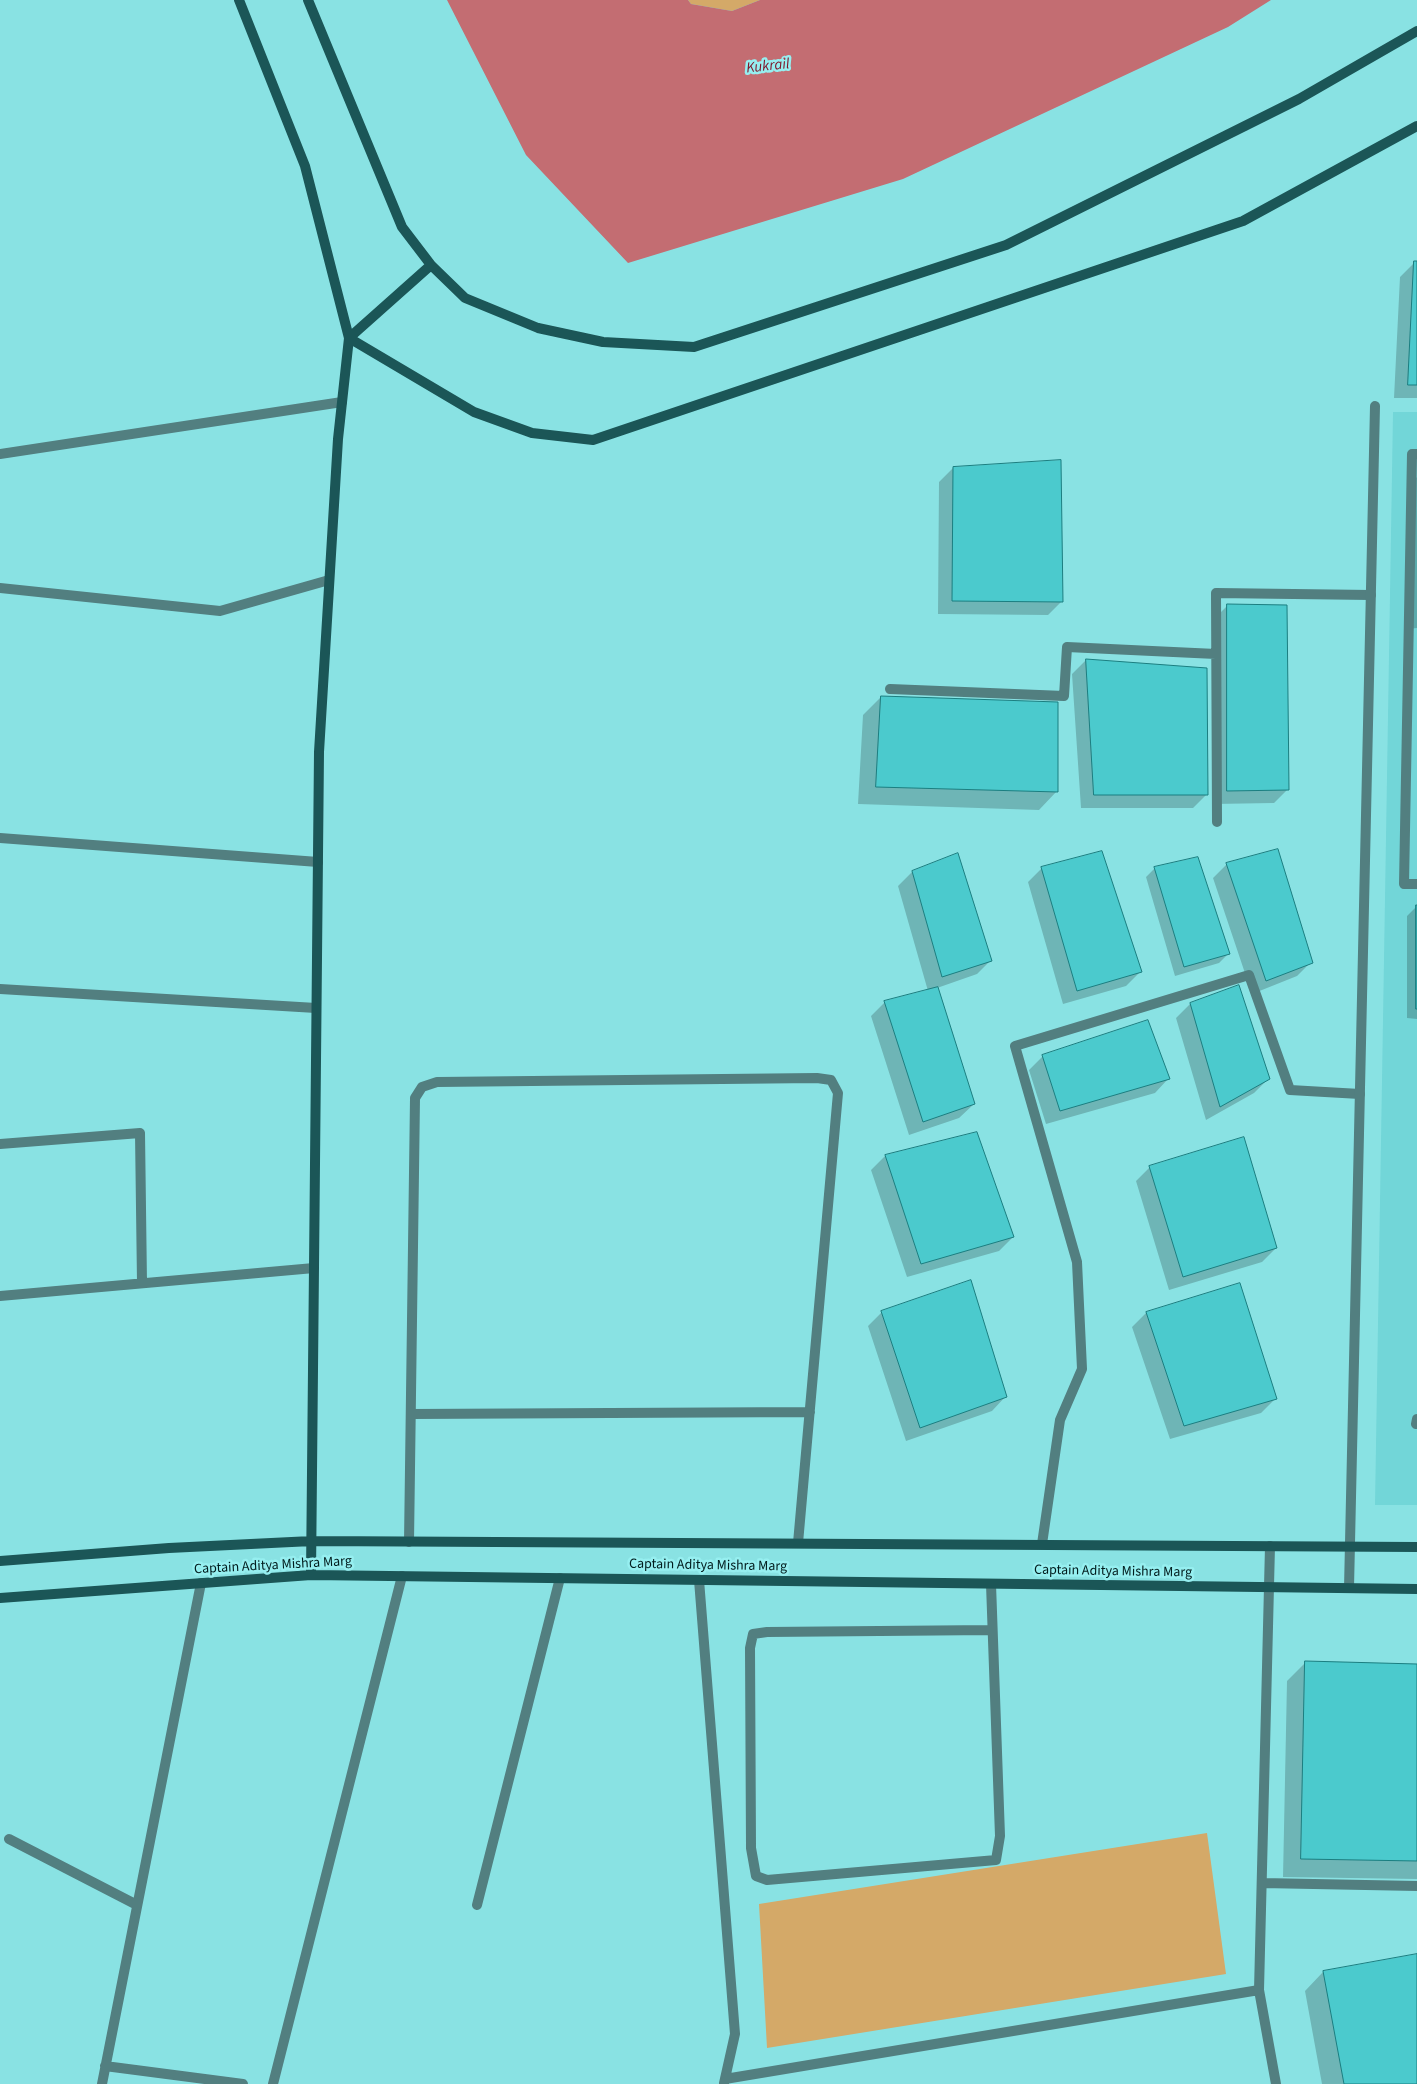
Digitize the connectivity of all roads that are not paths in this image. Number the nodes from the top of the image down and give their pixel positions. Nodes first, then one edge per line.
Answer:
1 (239, 0) edge
2 (308, 0) edge
3 (1417, 31) edge
4 (1417, 126) edge
5 (431, 265) junction
6 (349, 338) junction
7 (342, 402) junction
8 (1375, 406) dead end
9 (0, 454) edge
10 (1417, 454) edge
11 (329, 580) junction
12 (0, 588) edge
13 (1371, 596) junction
14 (1216, 654) junction
15 (890, 689) dead end
16 (1217, 822) dead end
17 (0, 838) edge
18 (318, 862) junction
19 (1417, 884) edge
20 (0, 989) edge
21 (316, 1008) junction
22 (1360, 1094) junction
23 (0, 1144) edge
24 (314, 1268) junction
25 (142, 1283) junction
26 (0, 1296) edge
27 (810, 1412) junction
28 (411, 1414) junction
29 (312, 1541) junction
30 (409, 1542) junction
31 (798, 1543) junction
32 (1042, 1544) junction
33 (1270, 1546) junction
34 (1350, 1546) junction
35 (1417, 1547) edge
36 (0, 1561) edge
37 (311, 1575) junction
38 (402, 1576) junction
39 (560, 1578) junction
40 (699, 1580) junction
41 (201, 1583) junction
42 (991, 1584) junction
43 (1269, 1587) junction
44 (1349, 1588) junction
45 (1417, 1589) edge
46 (0, 1598) edge
47 (992, 1630) junction
48 (9, 1839) dead end
49 (1262, 1883) junction
50 (1417, 1886) edge
51 (137, 1905) junction
52 (477, 1905) dead end
53 (1259, 1990) junction
54 (105, 2066) junction
55 (725, 2081) edge
56 (102, 2084) edge
57 (242, 2084) edge
58 (273, 2084) edge
59 (1276, 2084) edge

1 - 6 street
2 - 5 street
3 - 5 street
4 - 6 street
5 - 6 street
6 - 7 street
7 - 9 street
7 - 11 street
8 - 13 street
10 - 19 street
11 - 12 street
11 - 18 street
13 - 14 street
13 - 22 street
14 - 15 street
14 - 16 street
17 - 18 street
18 - 21 street
20 - 21 street
21 - 24 street
22 - 32 street
22 - 34 street
23 - 25 street
24 - 25 street
24 - 29 street
25 - 26 street
27 - 28 street
27 - 28 street
27 - 31 street
28 - 30 street
29 - 30 street, Captain Aditya Mishra Marg
29 - 36 street, Captain Aditya Mishra Marg
29 - 37 street
30 - 31 street, Captain Aditya Mishra Marg
31 - 32 street, Captain Aditya Mishra Marg
32 - 33 street, Captain Aditya Mishra Marg
33 - 34 street, Captain Aditya Mishra Marg
33 - 43 street
34 - 35 street, Captain Aditya Mishra Marg
34 - 44 street
37 - 38 street, Captain Aditya Mishra Marg
37 - 41 street, Captain Aditya Mishra Marg
38 - 39 street, Captain Aditya Mishra Marg
38 - 58 street
39 - 40 street, Captain Aditya Mishra Marg
39 - 52 street
40 - 42 street, Captain Aditya Mishra Marg
40 - 55 street
41 - 46 street, Captain Aditya Mishra Marg
41 - 51 street
42 - 43 street, Captain Aditya Mishra Marg
42 - 47 street
43 - 44 street, Captain Aditya Mishra Marg
43 - 49 street
44 - 45 street, Captain Aditya Mishra Marg
47 - 47 street
48 - 51 street
49 - 50 street
49 - 53 street
51 - 54 street
53 - 55 street
53 - 59 street
54 - 56 street
54 - 57 street

